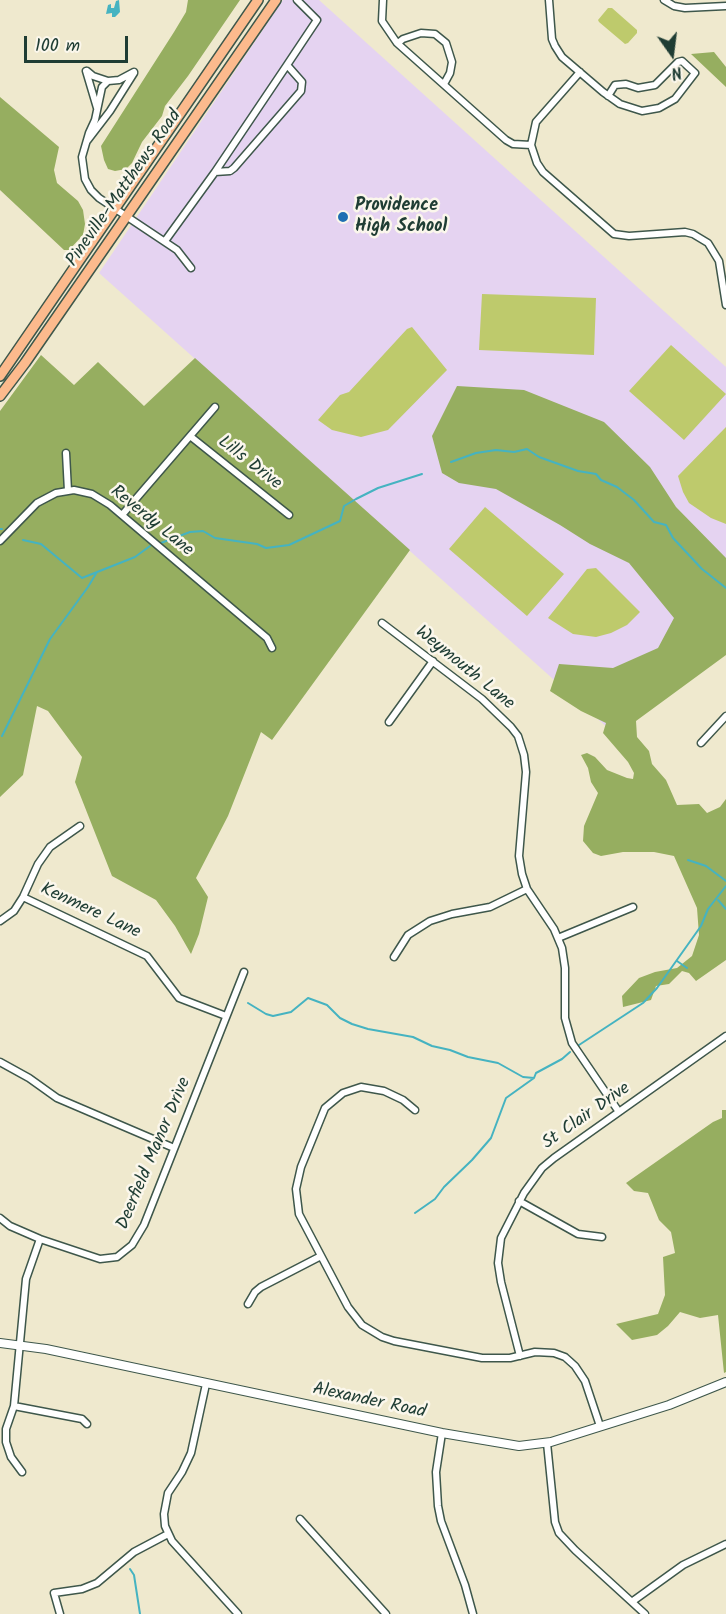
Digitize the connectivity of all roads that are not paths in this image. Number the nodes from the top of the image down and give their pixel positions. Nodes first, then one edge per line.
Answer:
1 (258, 0) edge
2 (276, 0) edge
3 (297, 0) edge
4 (383, 0) edge
5 (549, 0) edge
6 (664, 0) edge
7 (726, 6) edge
8 (398, 43) junction
9 (287, 65) junction
10 (580, 72) junction
11 (110, 81) junction
12 (444, 84) junction
13 (120, 95) junction
14 (608, 96) junction
15 (97, 111) junction
16 (87, 141) junction
17 (531, 146) junction
18 (215, 172) junction
19 (120, 212) junction
20 (165, 241) junction
21 (191, 268) dead end
22 (726, 305) edge
23 (0, 376) edge
24 (0, 396) edge
25 (215, 407) dead end
26 (189, 436) junction
27 (66, 453) dead end
28 (68, 491) junction
29 (122, 515) junction
30 (289, 515) dead end
31 (0, 541) edge
32 (382, 623) dead end
33 (272, 648) dead end
34 (433, 661) junction
35 (726, 716) edge
36 (389, 722) dead end
37 (701, 742) dead end
38 (80, 826) dead end
39 (527, 889) junction
40 (23, 897) junction
41 (633, 907) dead end
42 (0, 921) edge
43 (558, 938) junction
44 (394, 957) dead end
45 (244, 972) dead end
46 (226, 1016) junction
47 (726, 1036) edge
48 (0, 1062) edge
49 (415, 1110) dead end
50 (619, 1112) junction
51 (174, 1148) junction
52 (519, 1201) junction
53 (0, 1218) edge
54 (602, 1237) dead end
55 (40, 1239) junction
56 (321, 1256) junction
57 (248, 1304) dead end
58 (0, 1343) edge
59 (20, 1345) junction
60 (520, 1356) junction
61 (726, 1382) edge
62 (206, 1384) junction
63 (14, 1406) junction
64 (87, 1424) dead end
65 (600, 1426) junction
66 (442, 1432) junction
67 (548, 1443) junction
68 (22, 1472) dead end
69 (300, 1519) dead end
70 (168, 1534) junction
71 (726, 1544) edge
72 (633, 1601) junction
73 (60, 1614) edge
74 (238, 1614) edge
75 (386, 1614) edge
76 (473, 1614) edge
77 (645, 1614) edge

1 - 19 main road, Pineville-Matthews Road
2 - 19 main road, Pineville-Matthews Road
3 - 9 street
4 - 8 street
5 - 10 street
6 - 7 street
8 - 12 street
8 - 12 street
9 - 18 street
9 - 18 street
10 - 14 street
10 - 17 street
11 - 13 street
11 - 13 street
11 - 15 street
11 - 15 street
12 - 17 street
13 - 16 street
14 - 14 street
15 - 16 street
16 - 19 street
17 - 22 street
18 - 20 street
19 - 20 street
19 - 23 main road, Pineville-Matthews Road
19 - 24 main road, Pineville-Matthews Road
20 - 21 street
25 - 26 street
26 - 29 street
26 - 30 street, Lills Drive
27 - 28 street
28 - 29 street, Reverdy Lane
28 - 31 street
29 - 33 street, Reverdy Lane
32 - 34 street, Weymouth Lane
34 - 36 street
34 - 39 street, Weymouth Lane
35 - 37 street
38 - 40 street
39 - 43 street, Weymouth Lane
39 - 44 street
40 - 42 street
40 - 46 street, Kenmere Lane
41 - 43 street
43 - 50 street, Weymouth Lane
45 - 46 street, Deerfield Manor Drive
46 - 51 street, Deerfield Manor Drive
47 - 50 street, St Clair Drive
48 - 51 street
49 - 56 street
50 - 52 street, St Clair Drive
51 - 55 street, Deerfield Manor Drive
52 - 54 street
52 - 60 street, St Clair Drive
53 - 55 street, Deerfield Manor Drive
55 - 59 street
56 - 57 street
56 - 60 street
58 - 59 street, Alexander Road
59 - 62 street, Alexander Road
59 - 63 street
60 - 65 street
61 - 65 street, Alexander Road
62 - 66 street, Alexander Road
62 - 70 street
63 - 64 street
63 - 68 street
65 - 67 street, Alexander Road
66 - 67 street, Alexander Road
66 - 76 street
67 - 72 street
69 - 75 street
70 - 73 street
70 - 74 street
71 - 72 street
72 - 77 street

